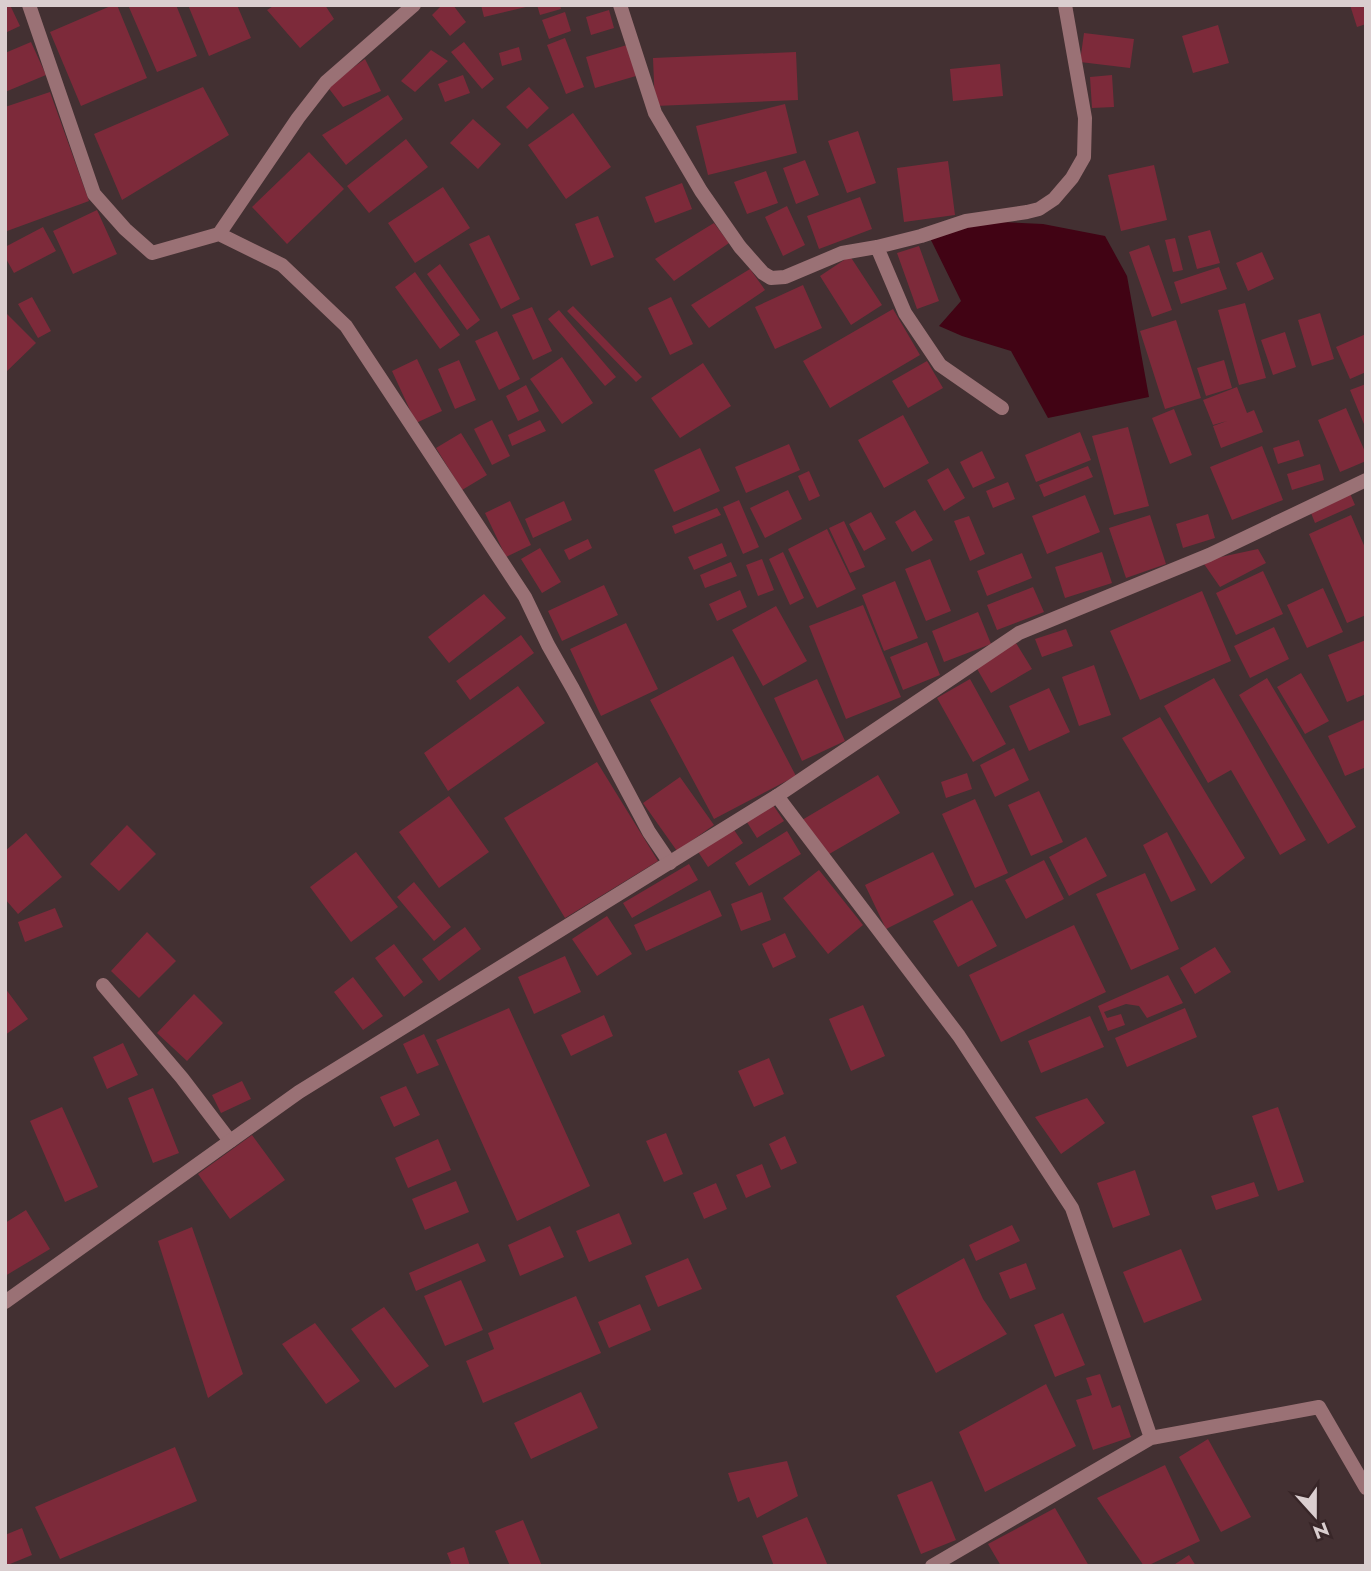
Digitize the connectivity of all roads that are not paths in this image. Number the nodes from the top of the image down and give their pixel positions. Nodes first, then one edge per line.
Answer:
1 (29, 5) edge
2 (414, 5) edge
3 (620, 5) edge
4 (1065, 5) edge
5 (219, 234) junction
6 (877, 247) junction
7 (1002, 408) dead end
8 (1366, 480) edge
9 (777, 796) junction
10 (670, 863) junction
11 (103, 985) dead end
12 (230, 1141) junction
13 (5, 1302) edge
14 (1152, 1438) junction
15 (1366, 1488) edge
16 (932, 1566) edge

1 - 5 street
2 - 5 street
3 - 6 street
4 - 6 street
5 - 10 street
6 - 7 street
8 - 9 street
9 - 10 street
9 - 14 street
10 - 12 street
11 - 12 street
12 - 13 street
14 - 15 street
14 - 16 street

